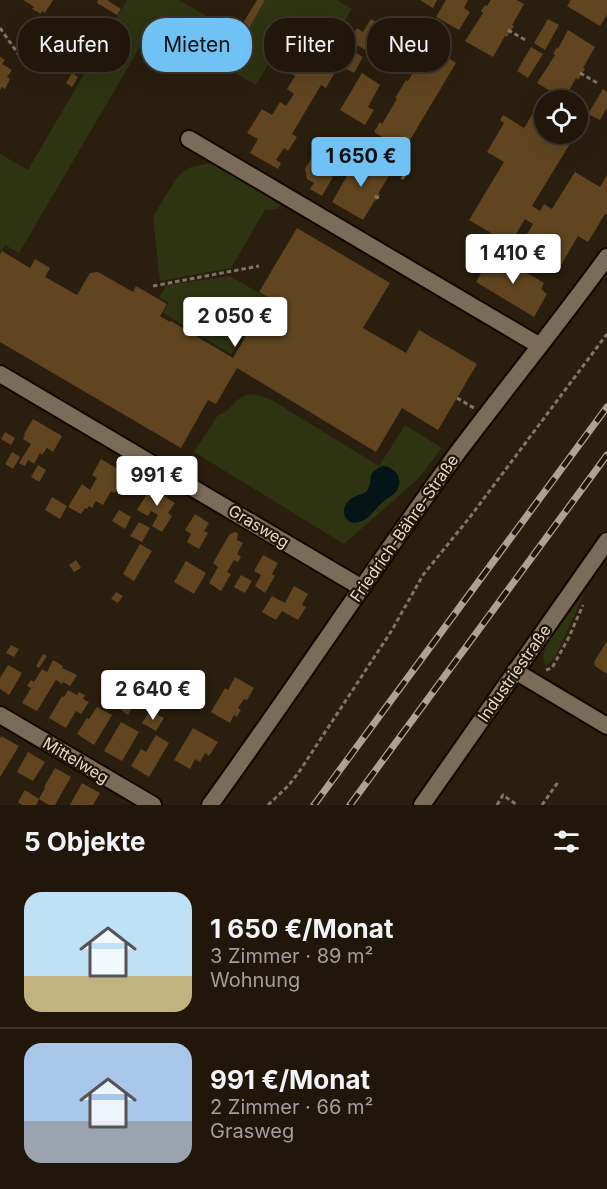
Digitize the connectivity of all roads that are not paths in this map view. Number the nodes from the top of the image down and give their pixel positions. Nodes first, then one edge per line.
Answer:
1 (189, 139) dead end
2 (607, 257) edge
3 (540, 346) junction
4 (0, 374) edge
5 (607, 541) edge
6 (362, 588) junction
7 (515, 671) junction
8 (0, 715) edge
9 (607, 726) edge
10 (153, 805) edge
11 (210, 805) edge
12 (422, 805) edge

1 - 3 street
2 - 3 street, Friedrich-Bähre-Straße
3 - 6 street, Friedrich-Bähre-Straße
4 - 6 street, Grasweg
5 - 7 street, Industriestraße
6 - 11 street, Friedrich-Bähre-Straße
7 - 9 street
7 - 12 street, Industriestraße
8 - 10 street, Mittelweg

